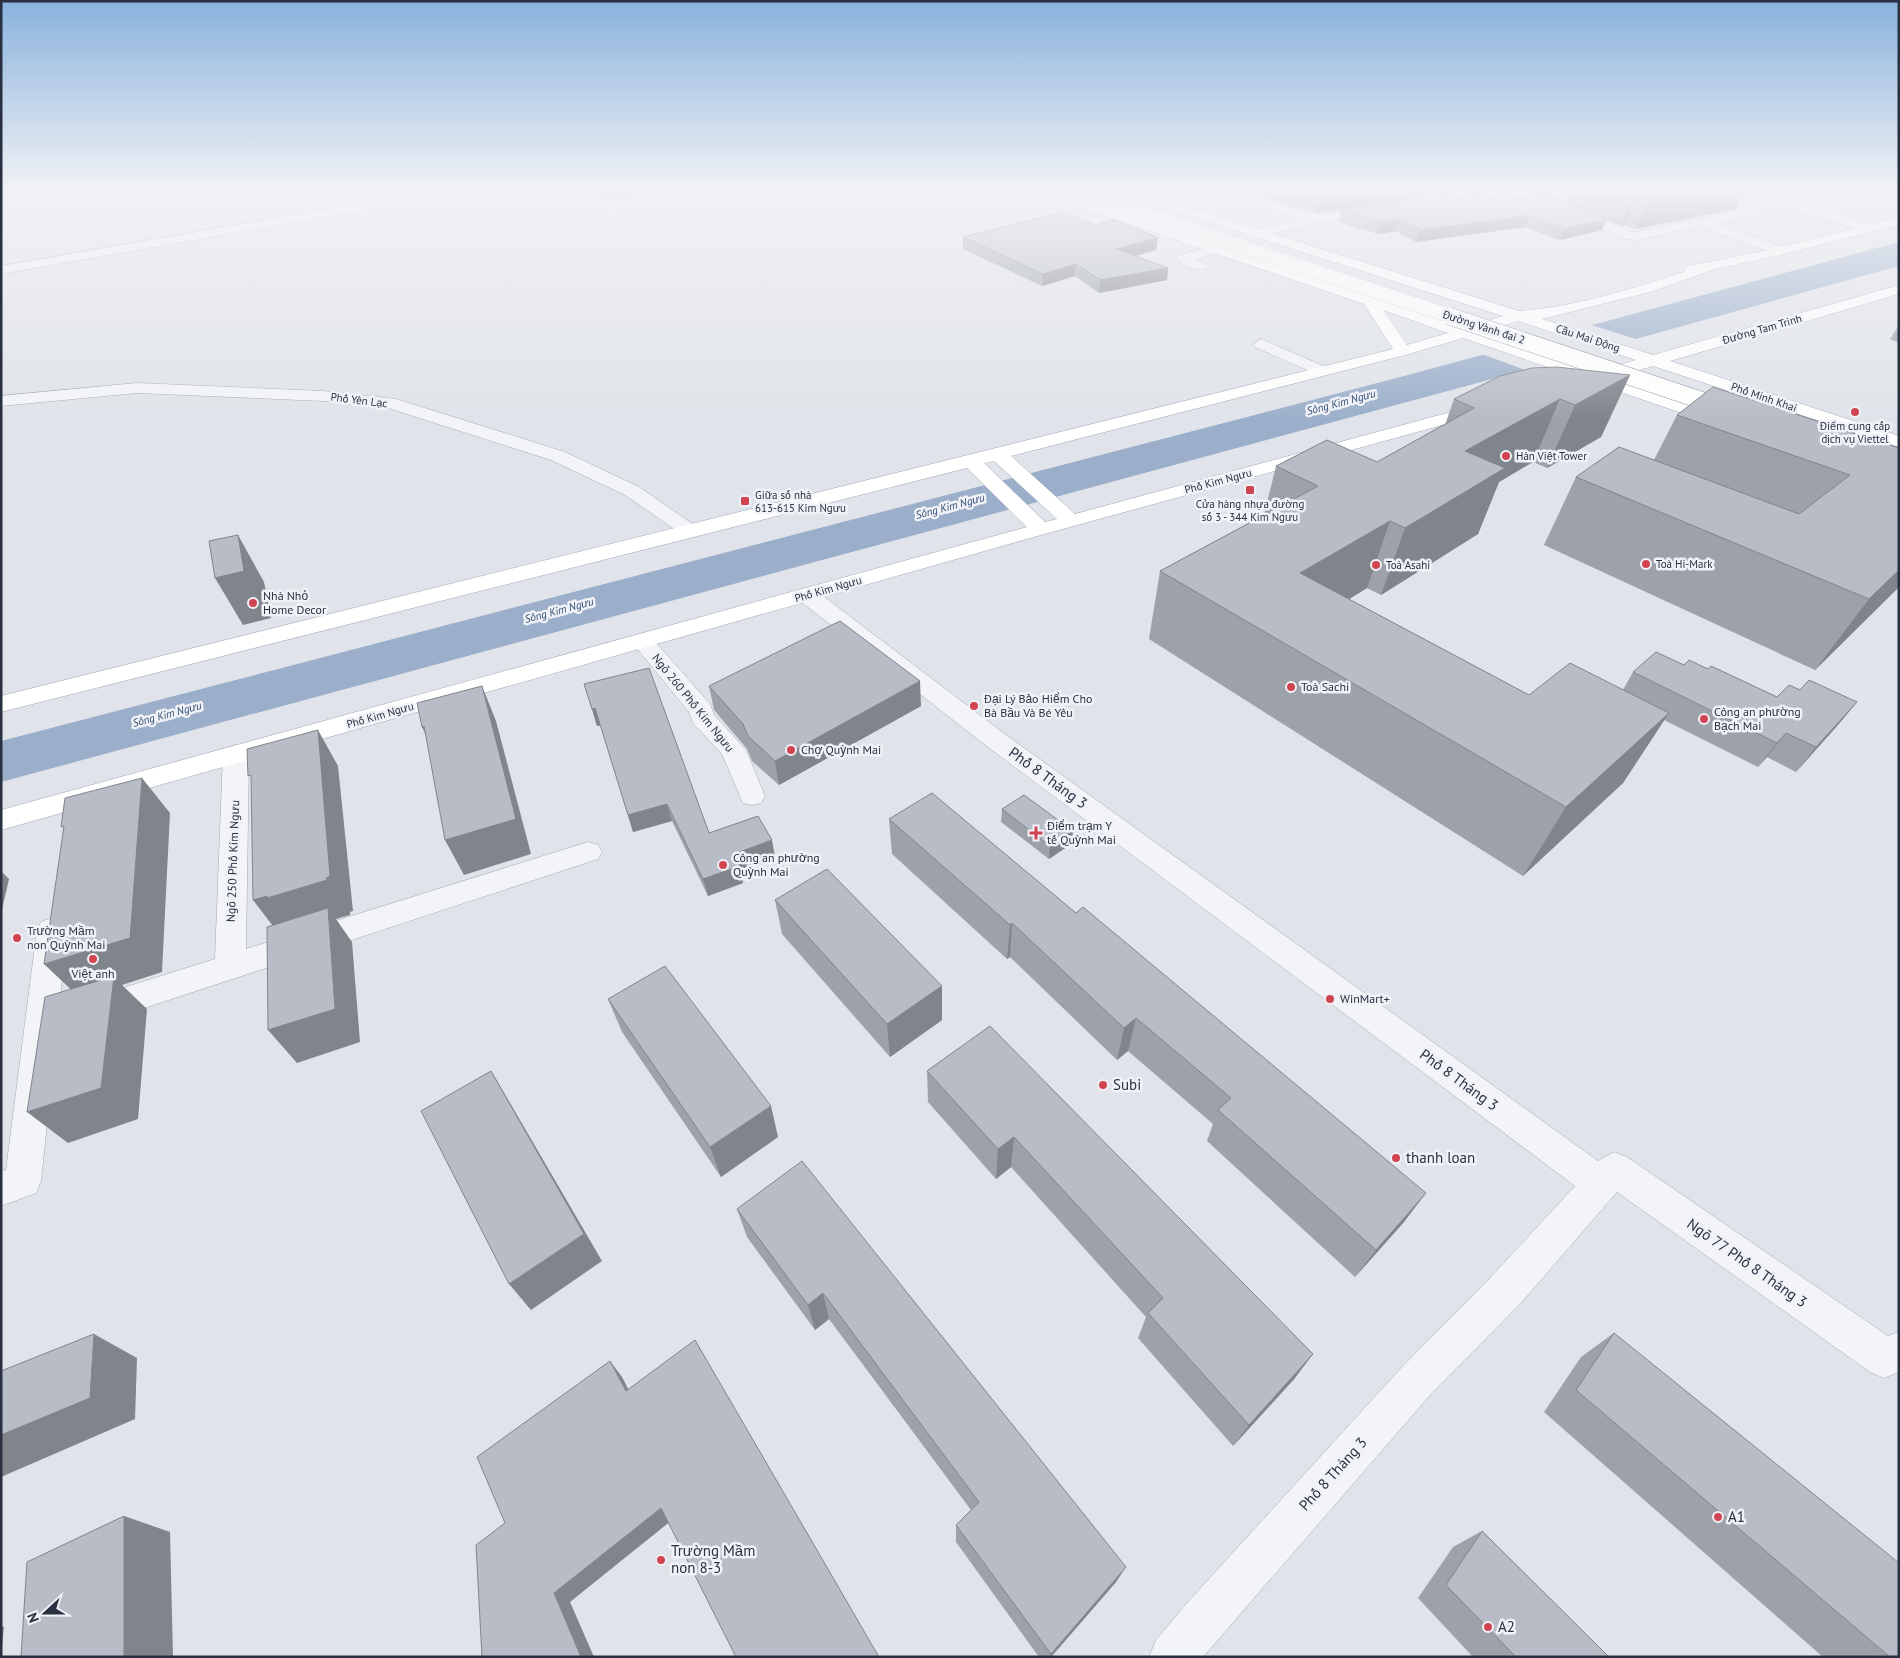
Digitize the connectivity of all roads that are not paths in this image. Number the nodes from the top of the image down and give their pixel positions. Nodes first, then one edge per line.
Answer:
1 (22, 266) edge
2 (1270, 266) edge
3 (1293, 266) edge
4 (1328, 266) edge
5 (1364, 266) edge
6 (1716, 266) edge
7 (1709, 268) junction
8 (1, 270) edge
9 (1429, 287) junction
10 (1899, 289) edge
11 (1499, 294) dead end
12 (1369, 301) junction
13 (1519, 316) junction
14 (1463, 333) junction
15 (1261, 344) dead end
16 (1704, 345) junction
17 (1403, 351) junction
18 (1630, 352) joint
19 (1654, 360) junction
20 (1322, 371) junction
21 (1594, 377) junction
22 (1739, 389) junction
23 (1603, 398) dead end
24 (1, 401) edge
25 (1507, 402) edge
26 (1678, 406) junction
27 (1899, 442) edge
28 (997, 454) junction
29 (1899, 454) edge
30 (978, 468) junction
31 (1071, 521) junction
32 (1041, 529) junction
33 (690, 531) junction
34 (807, 595) junction
35 (642, 641) junction
36 (1, 704) edge
37 (236, 754) junction
38 (752, 796) dead end
39 (68, 801) junction
40 (1, 820) edge
41 (64, 833) edge
42 (588, 852) dead end
43 (56, 901) edge
44 (230, 967) junction
45 (40, 1028) junction
46 (1601, 1184) junction
47 (12, 1185) edge
48 (1899, 1352) edge
49 (1173, 1657) edge

1 - 8 street
2 - 12 main road
3 - 26 main road, Đường Vành đai 2, bridge
4 - 29 main road, Đường Vành đai 2
5 - 9 main road
6 - 7 main road
7 - 13 main road
7 - 13 main road
9 - 11 main road
9 - 13 main road
10 - 16 main road, Đường Tam Trinh
12 - 14 main road
12 - 17 main road
13 - 14 main road
13 - 18 main road, Cầu Mai Động
14 - 17 main road
14 - 21 main road
15 - 20 street
16 - 19 main road, Đường Tam Trinh
16 - 22 main road
17 - 20 main road
18 - 19 main road, Phố Minh Khai
19 - 21 main road
19 - 22 main road, Phố Minh Khai
20 - 28 main road
21 - 26 main road
22 - 27 main road, Phố Minh Khai
23 - 26 main road
24 - 33 street, Phố Yên Lạc
25 - 31 main road, Phố Kim Ngưu
28 - 30 main road
28 - 31 main road
30 - 32 main road
30 - 33 main road
31 - 32 main road, Phố Kim Ngưu
32 - 34 main road, Phố Kim Ngưu
33 - 36 main road
34 - 35 main road, Phố Kim Ngưu
34 - 46 street, Phố 8 Tháng 3
35 - 37 main road, Phố Kim Ngưu
35 - 38 street, Ngõ 260 Phố Kim Ngưu
37 - 39 main road, Phố Kim Ngưu
37 - 44 street, Ngõ 250 Phố Kim Ngưu
39 - 40 main road, Phố Kim Ngưu
39 - 41 street
42 - 44 street
43 - 45 street
44 - 45 street
45 - 47 street
46 - 48 street, Ngõ 77 Phố 8 Tháng 3
46 - 49 street, Phố 8 Tháng 3

